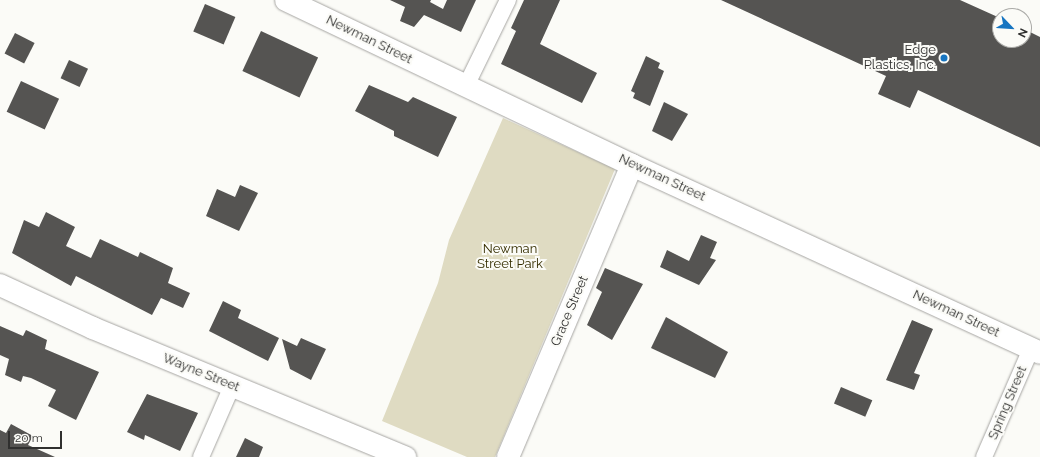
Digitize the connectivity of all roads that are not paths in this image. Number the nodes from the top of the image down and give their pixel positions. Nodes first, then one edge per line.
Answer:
1 (286, 0) edge
2 (508, 0) edge
3 (466, 86) junction
4 (632, 165) junction
5 (0, 285) edge
6 (1035, 351) edge
7 (232, 386) junction
8 (201, 457) edge
9 (405, 457) edge
10 (508, 457) edge
11 (984, 457) edge

1 - 3 street, Newman Street
2 - 3 street
3 - 4 street, Newman Street
4 - 6 street, Newman Street
4 - 10 street, Grace Street
5 - 7 street, Wayne Street
6 - 11 street, Spring Street
7 - 8 street
7 - 9 street, Wayne Street

